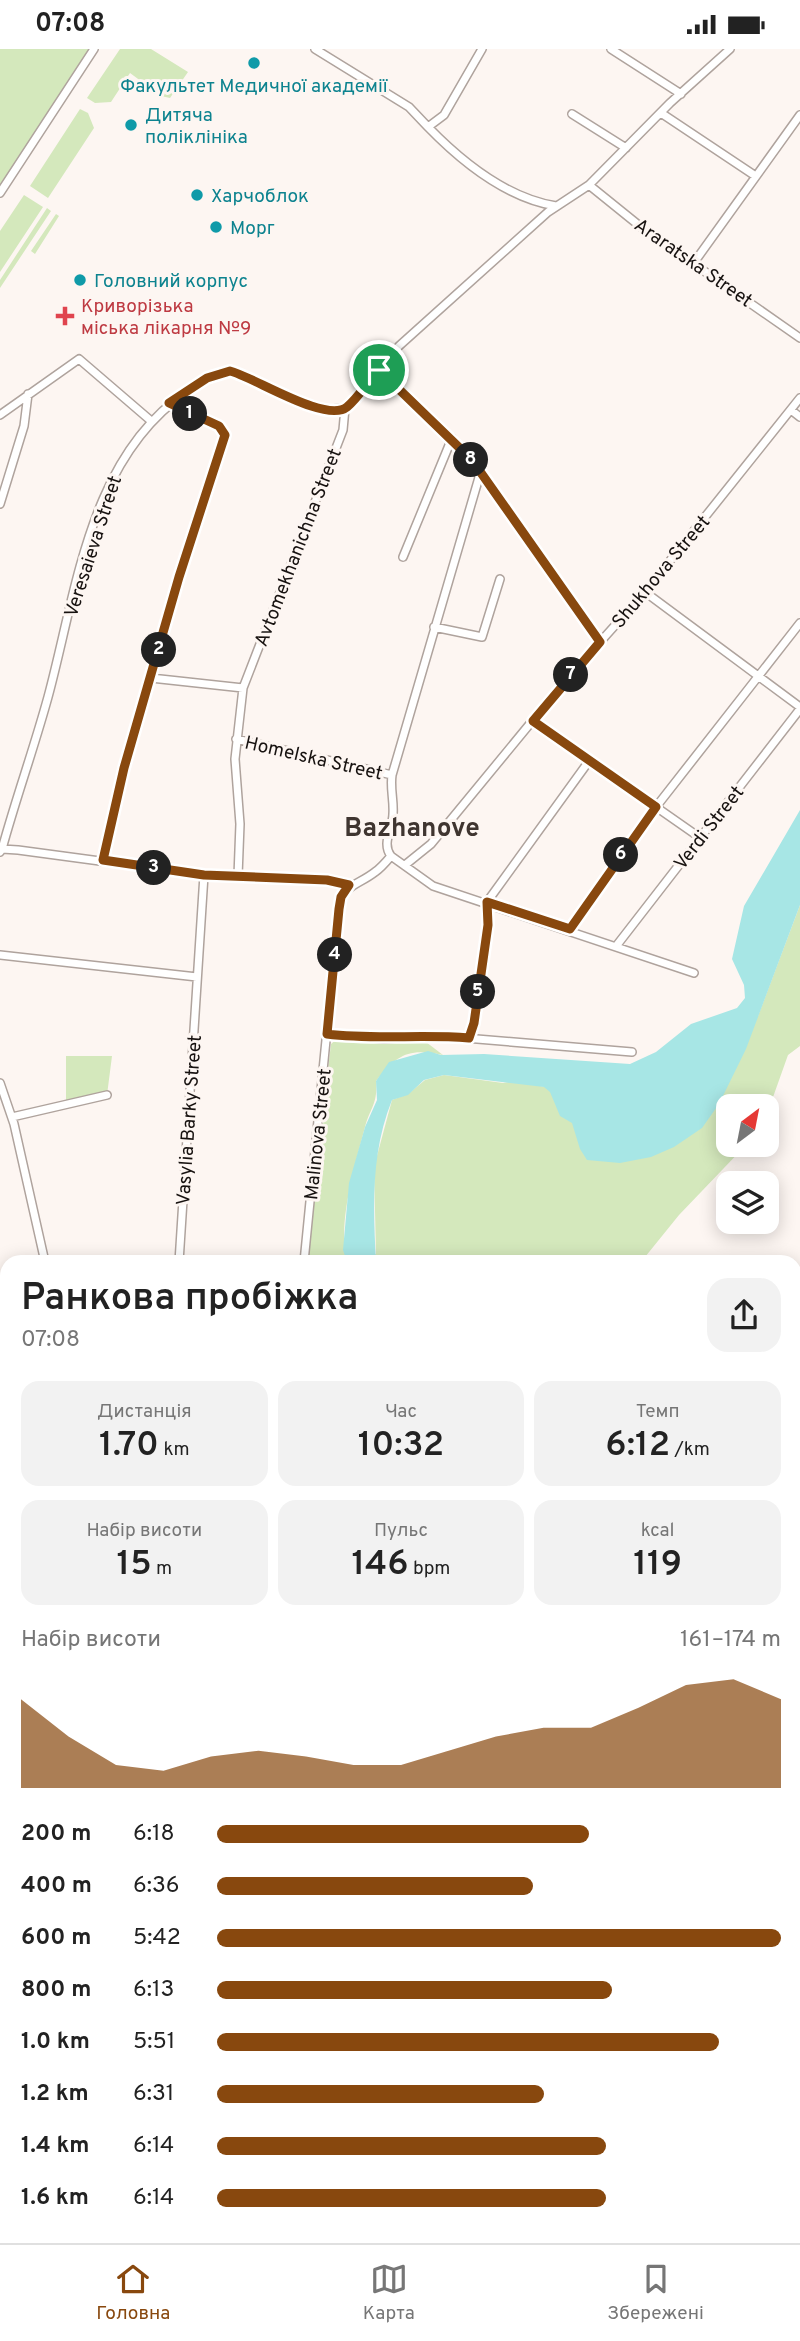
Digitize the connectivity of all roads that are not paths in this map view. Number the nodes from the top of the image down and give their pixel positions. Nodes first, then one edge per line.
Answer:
1 (94, 49) edge
2 (315, 49) edge
3 (482, 49) edge
4 (611, 49) edge
5 (730, 49) edge
6 (681, 94) junction
7 (661, 113) junction
8 (572, 114) dead end
9 (800, 115) edge
10 (428, 127) junction
11 (626, 148) junction
12 (754, 175) junction
13 (589, 185) junction
14 (0, 193) edge
15 (556, 207) junction
16 (693, 264) junction
17 (800, 338) edge
18 (379, 370) junction
19 (28, 394) junction
20 (800, 398) edge
21 (169, 403) junction
22 (345, 408) junction
23 (791, 409) junction
24 (0, 415) edge
25 (800, 417) edge
26 (150, 420) junction
27 (452, 438) junction
28 (480, 474) junction
29 (0, 504) edge
30 (403, 557) dead end
31 (500, 579) dead end
32 (645, 591) junction
33 (800, 624) edge
34 (433, 627) junction
35 (600, 642) junction
36 (760, 677) junction
37 (151, 678) junction
38 (243, 688) junction
39 (800, 708) edge
40 (533, 721) junction
41 (236, 739) junction
42 (589, 761) junction
43 (392, 775) junction
44 (656, 807) junction
45 (699, 837) junction
46 (1, 851) edge
47 (391, 856) junction
48 (103, 860) junction
49 (405, 865) junction
50 (204, 875) junction
51 (238, 876) junction
52 (349, 885) junction
53 (487, 902) junction
54 (570, 929) junction
55 (617, 945) junction
56 (0, 954) edge
57 (694, 973) dead end
58 (197, 978) junction
59 (327, 1034) junction
60 (469, 1038) junction
61 (632, 1052) dead end
62 (0, 1083) edge
63 (107, 1094) dead end
64 (12, 1117) junction
65 (43, 1255) edge
66 (179, 1255) edge
67 (305, 1255) edge

1 - 14 street
2 - 10 street
3 - 10 street
4 - 6 street
5 - 6 street
6 - 7 street
7 - 11 street
7 - 12 street
8 - 11 street
9 - 12 street
10 - 15 street
11 - 13 street
12 - 16 street
13 - 15 street
13 - 16 street, Araratska Street
15 - 18 street
16 - 17 street, Araratska Street
18 - 22 street
18 - 27 street
19 - 24 street
19 - 26 street
19 - 29 street
20 - 23 street, Shukhova Street
21 - 22 street, Veresaieva Street
21 - 26 street, Veresaieva Street
21 - 37 street
22 - 38 street, Avtomekhanichna Street
23 - 25 street
23 - 32 street, Shukhova Street
26 - 46 street, Veresaieva Street
27 - 28 street
27 - 30 street
28 - 34 street
28 - 35 street
31 - 34 street
32 - 35 street, Shukhova Street
32 - 36 street, Verdi Street
33 - 36 street
34 - 43 street
35 - 40 street, Shukhova Street
36 - 39 street, Verdi Street
36 - 44 street
37 - 38 street
37 - 48 street
38 - 41 street, Avtomekhanichna Street
39 - 45 street, Verdi Street
40 - 42 street
40 - 49 street, Shukhova Street
41 - 43 street, Homelska Street
41 - 51 street, Avtomekhanichna Street
42 - 44 street
42 - 53 street
43 - 47 street, Homelska Street
44 - 45 street
44 - 54 street
45 - 55 street, Verdi Street
46 - 48 street
47 - 49 street
47 - 52 street
48 - 50 street
49 - 53 street
50 - 51 street
50 - 58 street, Vasylia Barky Street
51 - 52 street
52 - 59 street, Malinova Street
53 - 54 street
53 - 60 street
54 - 55 street
55 - 57 street
56 - 58 street
58 - 66 street, Vasylia Barky Street
59 - 60 street
59 - 67 street, Malinova Street
60 - 61 street
62 - 64 street
63 - 64 street
64 - 65 street

